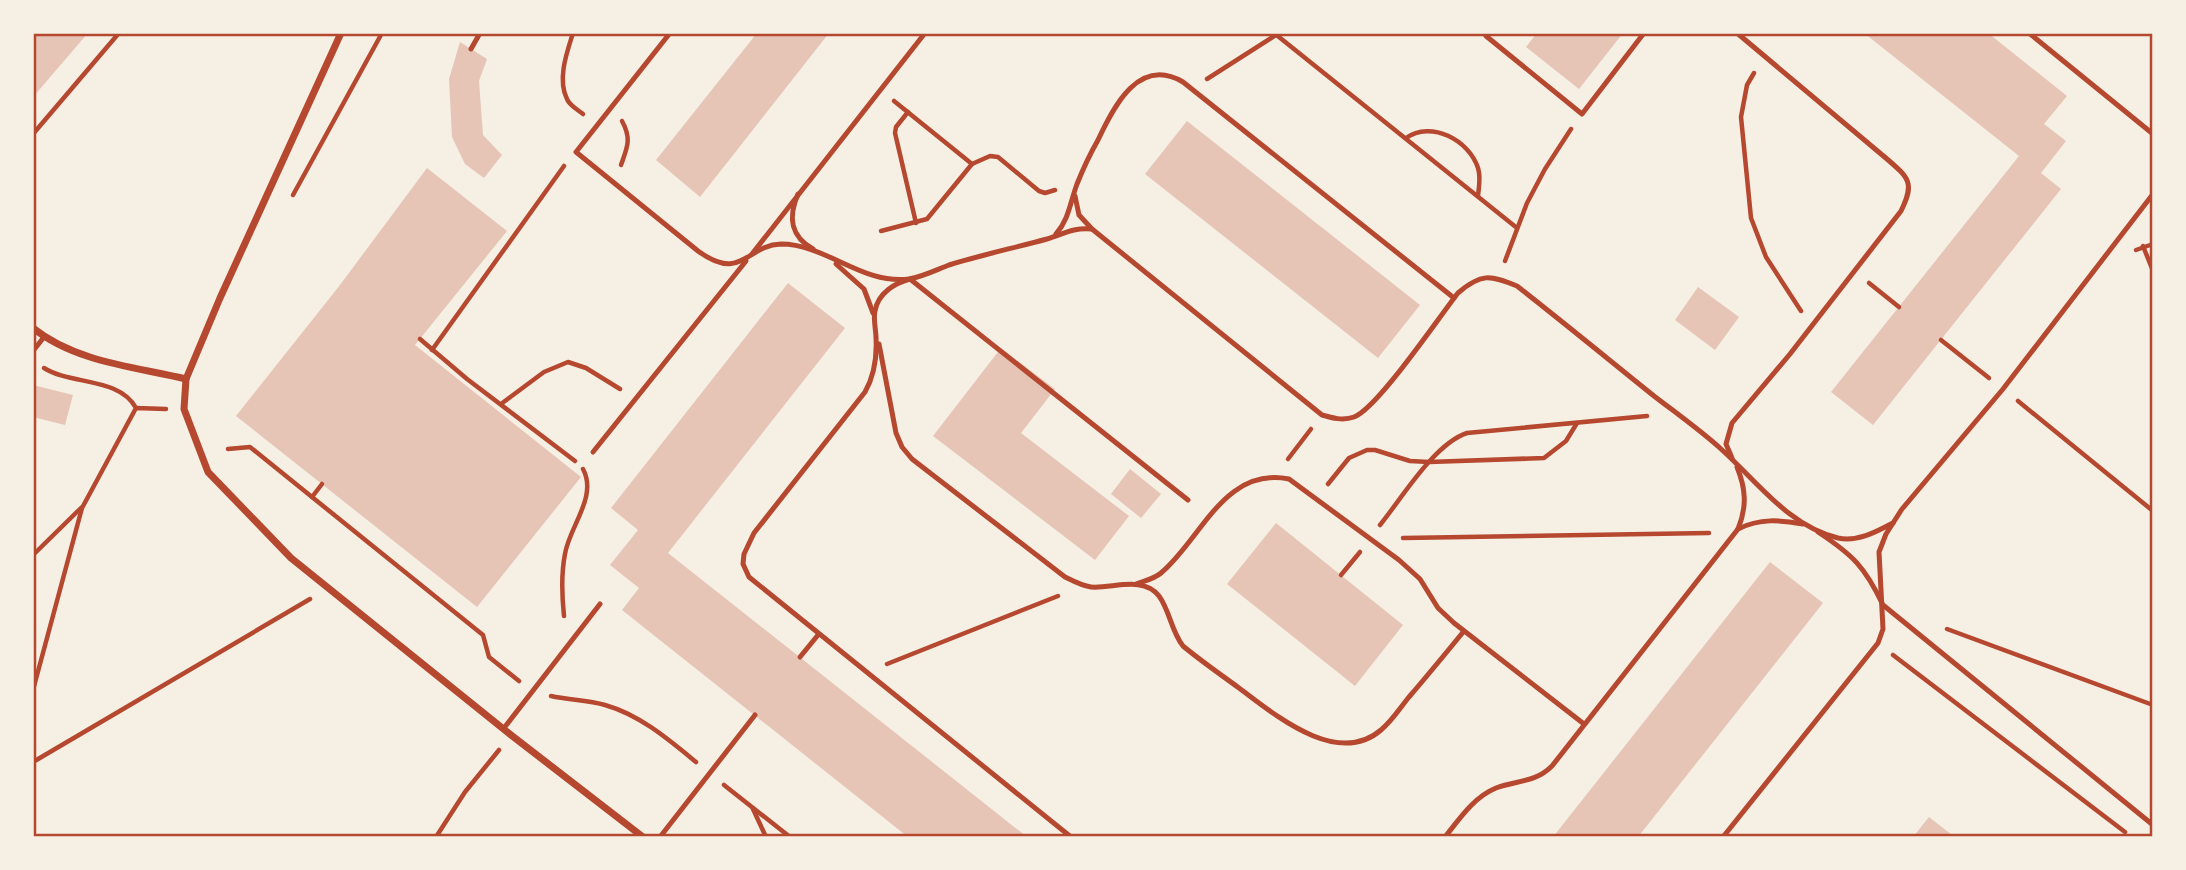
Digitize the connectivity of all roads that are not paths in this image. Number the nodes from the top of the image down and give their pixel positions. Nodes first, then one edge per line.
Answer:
1 (341, 33) edge
2 (480, 33) edge
3 (670, 33) edge
4 (925, 33) edge
5 (1488, 33) edge
6 (1644, 33) edge
7 (1737, 33) edge
8 (2029, 33) edge
9 (471, 49) dead end
10 (2153, 134) edge
11 (1076, 187) junction
12 (798, 194) junction
13 (2153, 194) edge
14 (1092, 229) junction
15 (1053, 237) junction
16 (825, 256) junction
17 (747, 259) junction
18 (910, 279) junction
19 (1454, 298) junction
20 (875, 324) junction
21 (33, 328) edge
22 (44, 337) junction
23 (33, 351) edge
24 (186, 379) junction
25 (593, 452) dead end
26 (1735, 463) junction
27 (1188, 500) dead end
28 (1893, 523) junction
29 (1805, 524) junction
30 (1738, 529) junction
31 (1135, 584) junction
32 (600, 604) dead end
33 (1883, 606) junction
34 (1464, 631) junction
35 (818, 635) junction
36 (800, 657) dead end
37 (755, 715) dead end
38 (1584, 724) junction
39 (504, 728) junction
40 (2153, 825) edge
41 (643, 837) edge
42 (660, 837) edge
43 (1072, 837) edge
44 (1445, 837) edge
45 (1723, 837) edge

1 - 24 street
2 - 9 lane
3 - 17 lane
4 - 12 lane
5 - 6 lane
7 - 26 lane
8 - 10 lane
11 - 14 lane
11 - 15 lane
11 - 19 lane
12 - 16 lane
12 - 17 lane
13 - 28 lane
14 - 15 lane
14 - 19 lane
15 - 18 lane
16 - 17 lane
16 - 18 lane
16 - 20 lane
17 - 25 lane
18 - 20 lane
18 - 27 lane
19 - 26 lane
20 - 31 lane
20 - 35 lane
21 - 22 street
22 - 23 lane
22 - 24 street
24 - 39 street
26 - 29 lane
26 - 30 lane
28 - 29 lane
28 - 33 lane
29 - 30 lane
29 - 33 lane
30 - 38 lane
31 - 34 lane
31 - 34 lane
32 - 39 lane
33 - 40 lane
33 - 45 lane
34 - 38 lane
35 - 36 lane
35 - 43 lane
37 - 42 lane
38 - 44 lane
39 - 41 street

